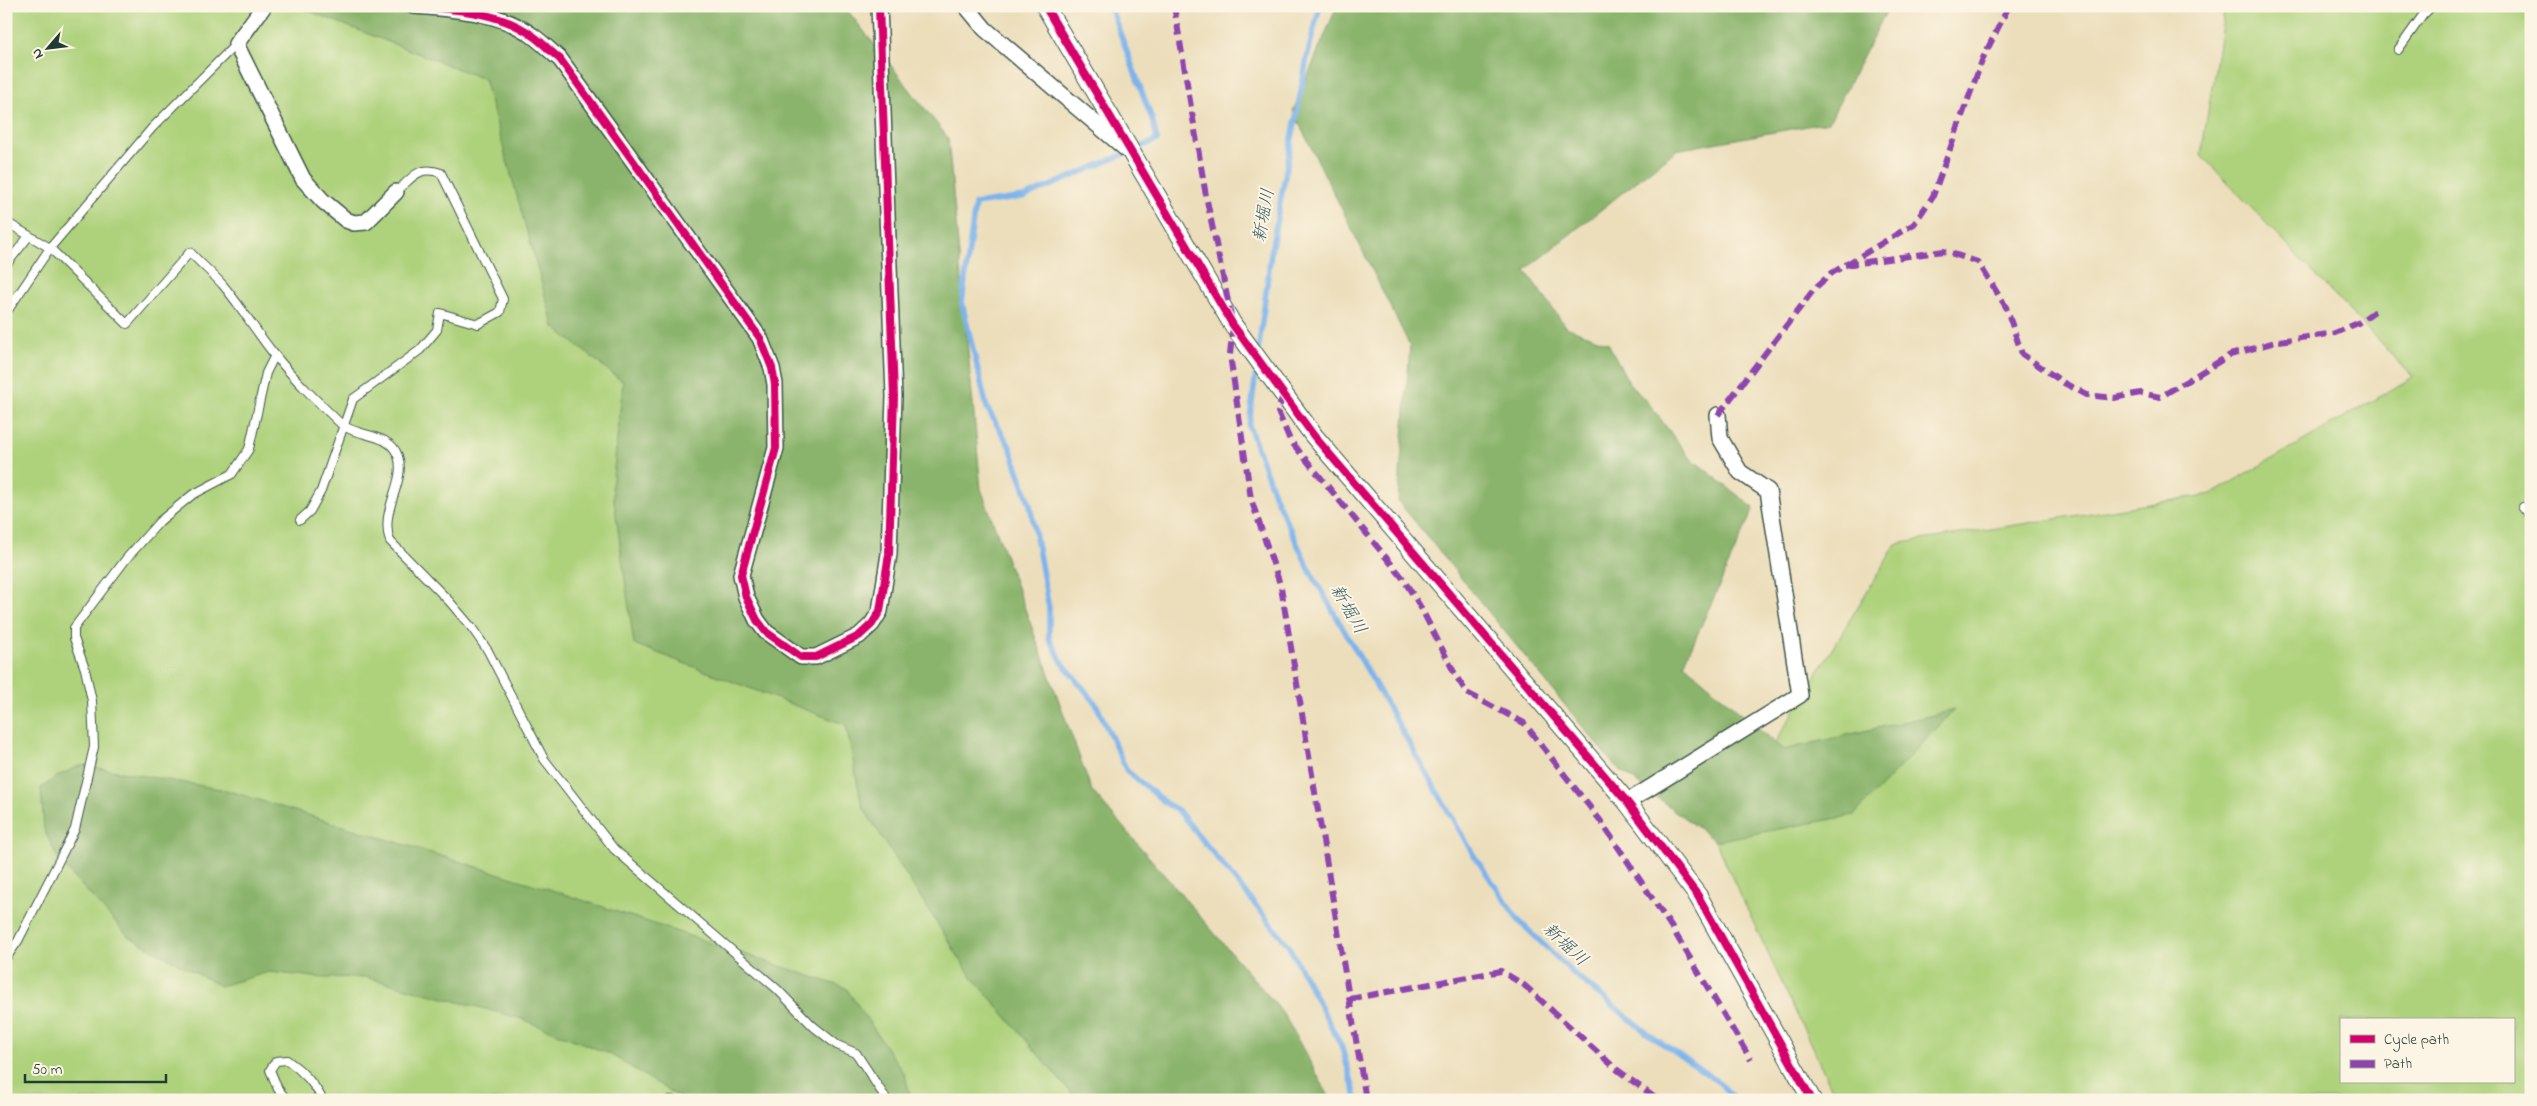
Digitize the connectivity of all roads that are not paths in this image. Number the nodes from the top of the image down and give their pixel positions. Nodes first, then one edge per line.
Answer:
1 (264, 6) edge
2 (413, 6) edge
3 (879, 6) edge
4 (966, 6) edge
5 (1045, 6) edge
6 (2432, 6) edge
7 (236, 44) junction
8 (2398, 50) dead end
9 (1132, 154) junction
10 (396, 192) joint
11 (6, 222) edge
12 (29, 236) junction
13 (50, 248) junction
14 (6, 265) edge
15 (6, 313) edge
16 (275, 355) junction
17 (1718, 415) dead end
18 (344, 427) junction
19 (2523, 507) dead end
20 (2531, 516) edge
21 (300, 520) dead end
22 (1627, 802) junction
23 (6, 958) edge
24 (287, 1100) edge
25 (323, 1100) edge
26 (887, 1100) edge
27 (1812, 1100) edge

1 - 7 street
2 - 3 street
4 - 9 street
5 - 9 street
6 - 8 lane
7 - 10 street
7 - 13 lane
9 - 22 street
10 - 18 lane
11 - 12 lane
12 - 13 lane
12 - 14 lane
13 - 15 lane
13 - 16 lane
16 - 18 lane
16 - 23 lane
17 - 22 street
18 - 21 lane
18 - 26 lane
19 - 20 lane
22 - 27 street
24 - 25 lane

